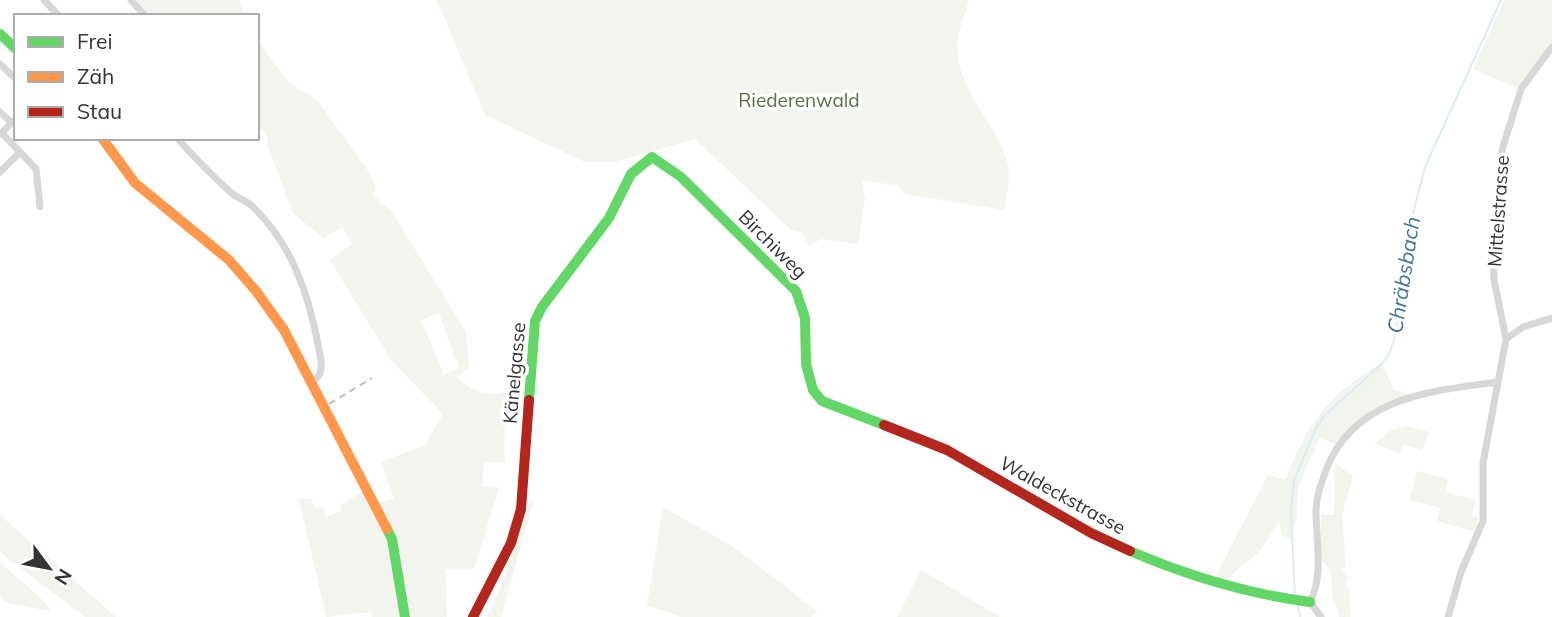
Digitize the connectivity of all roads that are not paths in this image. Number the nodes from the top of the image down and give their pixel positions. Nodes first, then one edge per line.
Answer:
1 (44, 0) edge
2 (131, 0) edge
3 (57, 14) edge
4 (143, 14) edge
5 (0, 34) edge
6 (14, 47) edge
7 (1552, 47) edge
8 (0, 64) edge
9 (14, 77) edge
10 (0, 112) edge
11 (14, 121) edge
12 (1, 134) edge
13 (103, 140) edge
14 (179, 140) edge
15 (20, 152) junction
16 (648, 157) joint
17 (0, 172) edge
18 (40, 207) dead end
19 (1552, 318) edge
20 (1506, 339) junction
21 (312, 382) junction
22 (1497, 385) junction
23 (811, 390) joint
24 (1301, 601) junction
25 (405, 617) edge
26 (473, 617) edge
27 (1321, 617) edge
28 (1448, 617) edge

1 - 3 street
2 - 4 street
5 - 6 street
7 - 20 street, Mittelstrasse
8 - 9 street
10 - 11 street
11 - 12 street
12 - 15 street
13 - 21 street
14 - 21 street
15 - 17 street
15 - 18 street
16 - 23 street, Birchiweg
16 - 26 street, Känelgasse
19 - 20 street
20 - 22 street, Mittelstrasse
21 - 25 street
22 - 24 street
22 - 28 street, Mittelstrasse
23 - 24 street, Waldeckstrasse
24 - 27 street

